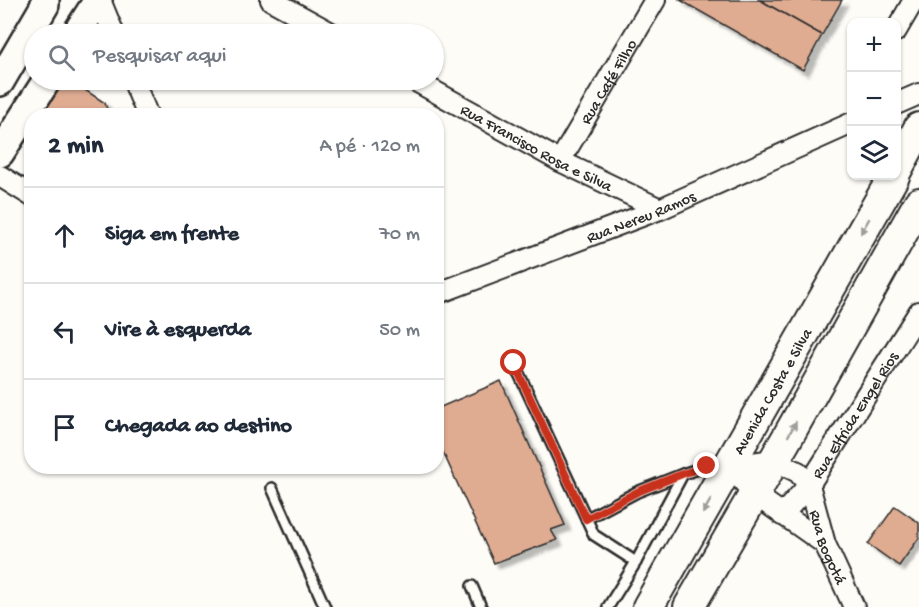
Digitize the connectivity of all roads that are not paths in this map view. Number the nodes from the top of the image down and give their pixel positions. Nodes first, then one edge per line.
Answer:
1 (45, 0) edge
2 (99, 0) edge
3 (271, 0) edge
4 (655, 0) edge
5 (914, 0) edge
6 (34, 24) edge
7 (83, 24) edge
8 (110, 24) edge
9 (315, 24) edge
10 (901, 24) edge
11 (24, 41) edge
12 (0, 82) edge
13 (41, 90) edge
14 (137, 90) edge
15 (432, 90) edge
16 (919, 94) edge
17 (901, 102) edge
18 (29, 108) edge
19 (145, 108) edge
20 (24, 116) edge
21 (847, 127) edge
22 (919, 128) edge
23 (0, 153) edge
24 (560, 161) junction
25 (901, 163) edge
26 (0, 176) edge
27 (892, 180) edge
28 (24, 191) edge
29 (919, 203) edge
30 (660, 209) junction
31 (444, 291) edge
32 (919, 312) edge
33 (514, 363) dead end
34 (773, 460) junction
35 (730, 466) junction
36 (682, 474) junction
37 (809, 485) junction
38 (272, 488) dead end
39 (754, 494) junction
40 (782, 515) junction
41 (586, 519) junction
42 (825, 544) junction
43 (636, 562) junction
44 (472, 586) dead end
45 (325, 607) edge
46 (481, 607) edge
47 (608, 607) edge
48 (648, 607) edge
49 (689, 607) edge
50 (854, 607) edge

1 - 6 street
2 - 7 street
2 - 8 street
3 - 9 street
4 - 24 street, Rua Café Filho
5 - 10 street
11 - 12 street
13 - 18 street
14 - 19 street
15 - 24 street, Rua Francisco Rosa e Silva
16 - 17 street
20 - 23 street
21 - 30 street, Rua Nereu Ramos
22 - 25 main road
24 - 30 street, Rua Francisco Rosa e Silva
26 - 28 street
27 -> 35 main road, Avenida Costa e Silva
34 -> 29 main road
30 - 31 street, Rua Nereu Ramos
32 - 37 street, Rua Elfrida Engel Rios
33 - 41 lane
34 - 35 street
34 - 37 street
34 - 39 main road
35 - 36 lane
35 - 39 street
35 -> 48 main road, Avenida Costa e Silva
36 - 41 lane
36 - 43 lane
37 - 40 street, Rua Elfrida Engel Rios
37 - 42 street, Rua Bogotá
38 - 45 lane
39 - 40 street
39 - 49 main road
40 - 42 street
41 - 43 lane
42 - 50 street, Rua Bogotá
43 - 47 lane
44 - 46 lane

